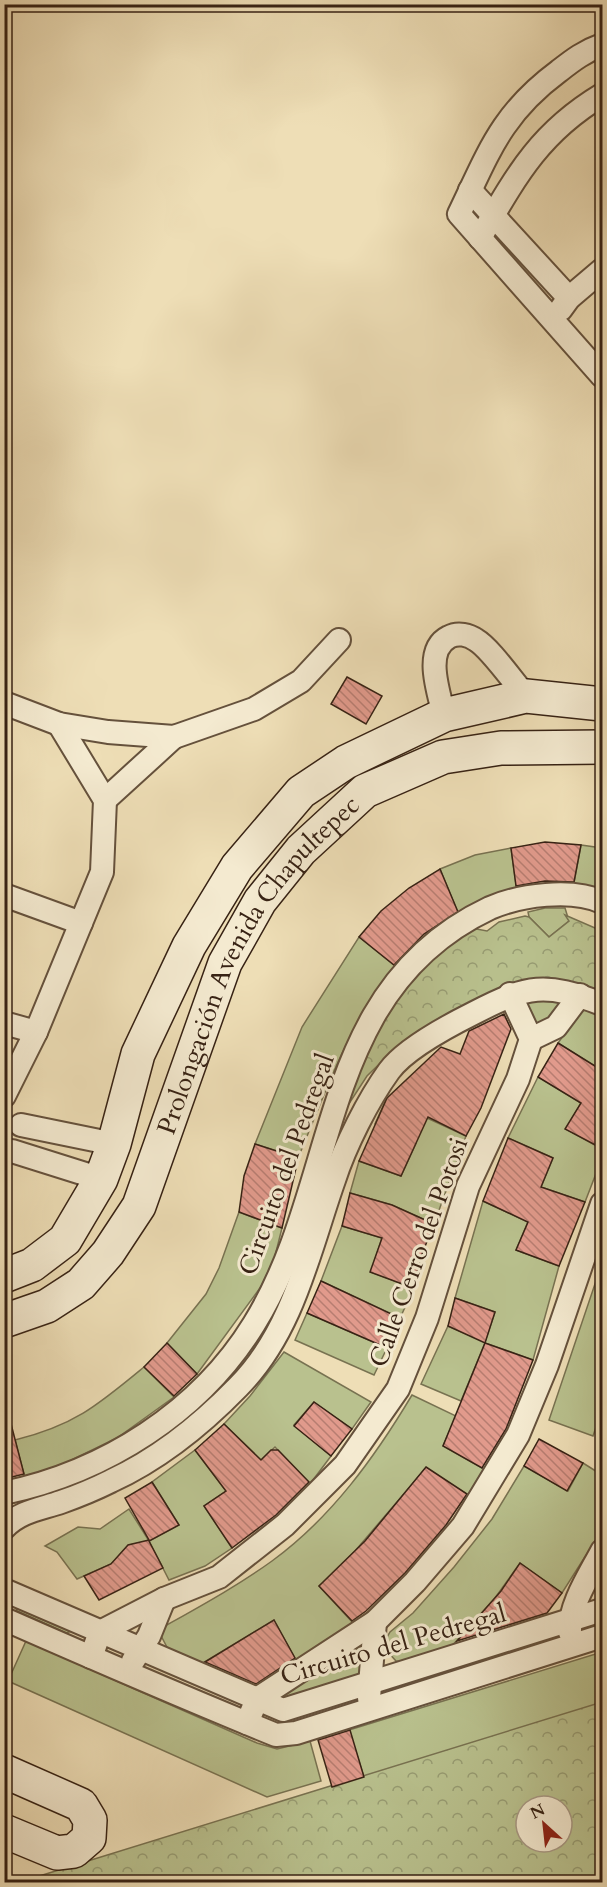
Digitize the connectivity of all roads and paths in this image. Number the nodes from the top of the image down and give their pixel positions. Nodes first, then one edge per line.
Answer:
1 (603, 45) edge
2 (603, 95) edge
3 (470, 190) junction
4 (493, 215) junction
5 (480, 238) junction
6 (603, 270) edge
7 (569, 298) junction
8 (558, 325) junction
9 (603, 376) edge
10 (339, 640) dead end
11 (526, 696) junction
12 (4, 704) edge
13 (603, 704) edge
14 (444, 715) junction
15 (59, 724) junction
16 (174, 737) junction
17 (603, 747) edge
18 (346, 762) junction
19 (364, 791) junction
20 (105, 800) junction
21 (4, 895) edge
22 (504, 902) junction
23 (603, 902) edge
24 (603, 915) edge
25 (81, 923) junction
26 (510, 994) junction
27 (580, 996) junction
28 (603, 1005) edge
29 (4, 1023) edge
30 (36, 1032) junction
31 (531, 1039) junction
32 (4, 1096) edge
33 (13, 1118) edge
34 (114, 1144) junction
35 (8, 1152) edge
36 (101, 1179) junction
37 (603, 1204) edge
38 (4, 1276) edge
39 (4, 1322) edge
40 (29, 1487) junction
41 (5, 1492) edge
42 (17, 1518) edge
43 (603, 1551) edge
44 (4, 1590) edge
45 (164, 1599) junction
46 (603, 1610) edge
47 (4, 1618) edge
48 (375, 1622) junction
49 (570, 1622) junction
50 (100, 1632) junction
51 (603, 1636) edge
52 (571, 1646) junction
53 (140, 1648) junction
54 (91, 1657) junction
55 (126, 1674) junction
56 (370, 1684) junction
57 (257, 1699) junction
58 (367, 1710) junction
59 (247, 1723) junction
60 (4, 1772) edge
61 (4, 1830) edge

1 - 3 street
2 - 4 street
3 - 4 street
3 - 5 street
4 - 5 street
4 - 7 street
5 - 8 street
6 - 7 street
7 - 8 street
8 - 9 street
10 - 16 street
11 - 13 street, Prolongación Avenida Chapultepec
11 - 14 street, Prolongación Avenida Chapultepec
11 - 14 street
12 - 15 street
14 - 18 street, Prolongación Avenida Chapultepec
15 - 16 street
15 - 20 street
16 - 20 street
17 - 19 street, Prolongación Avenida Chapultepec
18 - 19 street
18 - 34 street, Prolongación Avenida Chapultepec
19 - 39 street, Prolongación Avenida Chapultepec
20 - 25 street
21 - 25 street
22 - 23 street, Circuito del Pedregal
22 - 24 street
22 - 40 street, Circuito del Pedregal
25 - 30 street
26 - 27 street, Circuito del Pedregal
26 - 31 street
26 - 42 street, Circuito del Pedregal
27 - 28 street, Circuito del Pedregal
27 - 31 street
29 - 30 street
30 - 32 street
31 - 45 street, Calle Cerro del Potosi
33 - 34 street
33 - 35 street
34 - 36 street, Prolongación Avenida Chapultepec
35 - 36 street
36 - 38 street, Prolongación Avenida Chapultepec
37 - 48 street
40 - 41 street, Circuito del Pedregal
40 - 42 street
41 - 42 street, Circuito del Pedregal
43 - 49 street
44 - 50 street, Circuito del Pedregal
45 - 50 street, Calle Cerro del Potosi
45 - 53 street
46 - 49 street, Circuito del Pedregal
47 - 54 street, Circuito del Pedregal
48 - 56 street
48 - 57 street
49 - 52 street
49 - 56 street, Circuito del Pedregal
50 - 53 street, Circuito del Pedregal
50 - 54 street
51 - 52 street, Circuito del Pedregal
52 - 58 street, Circuito del Pedregal
53 - 55 street
53 - 57 street, Circuito del Pedregal
54 - 55 street, Circuito del Pedregal
55 - 59 street, Circuito del Pedregal
56 - 57 street, Circuito del Pedregal
56 - 58 street
57 - 59 street
58 - 59 street, Circuito del Pedregal
60 - 61 street

